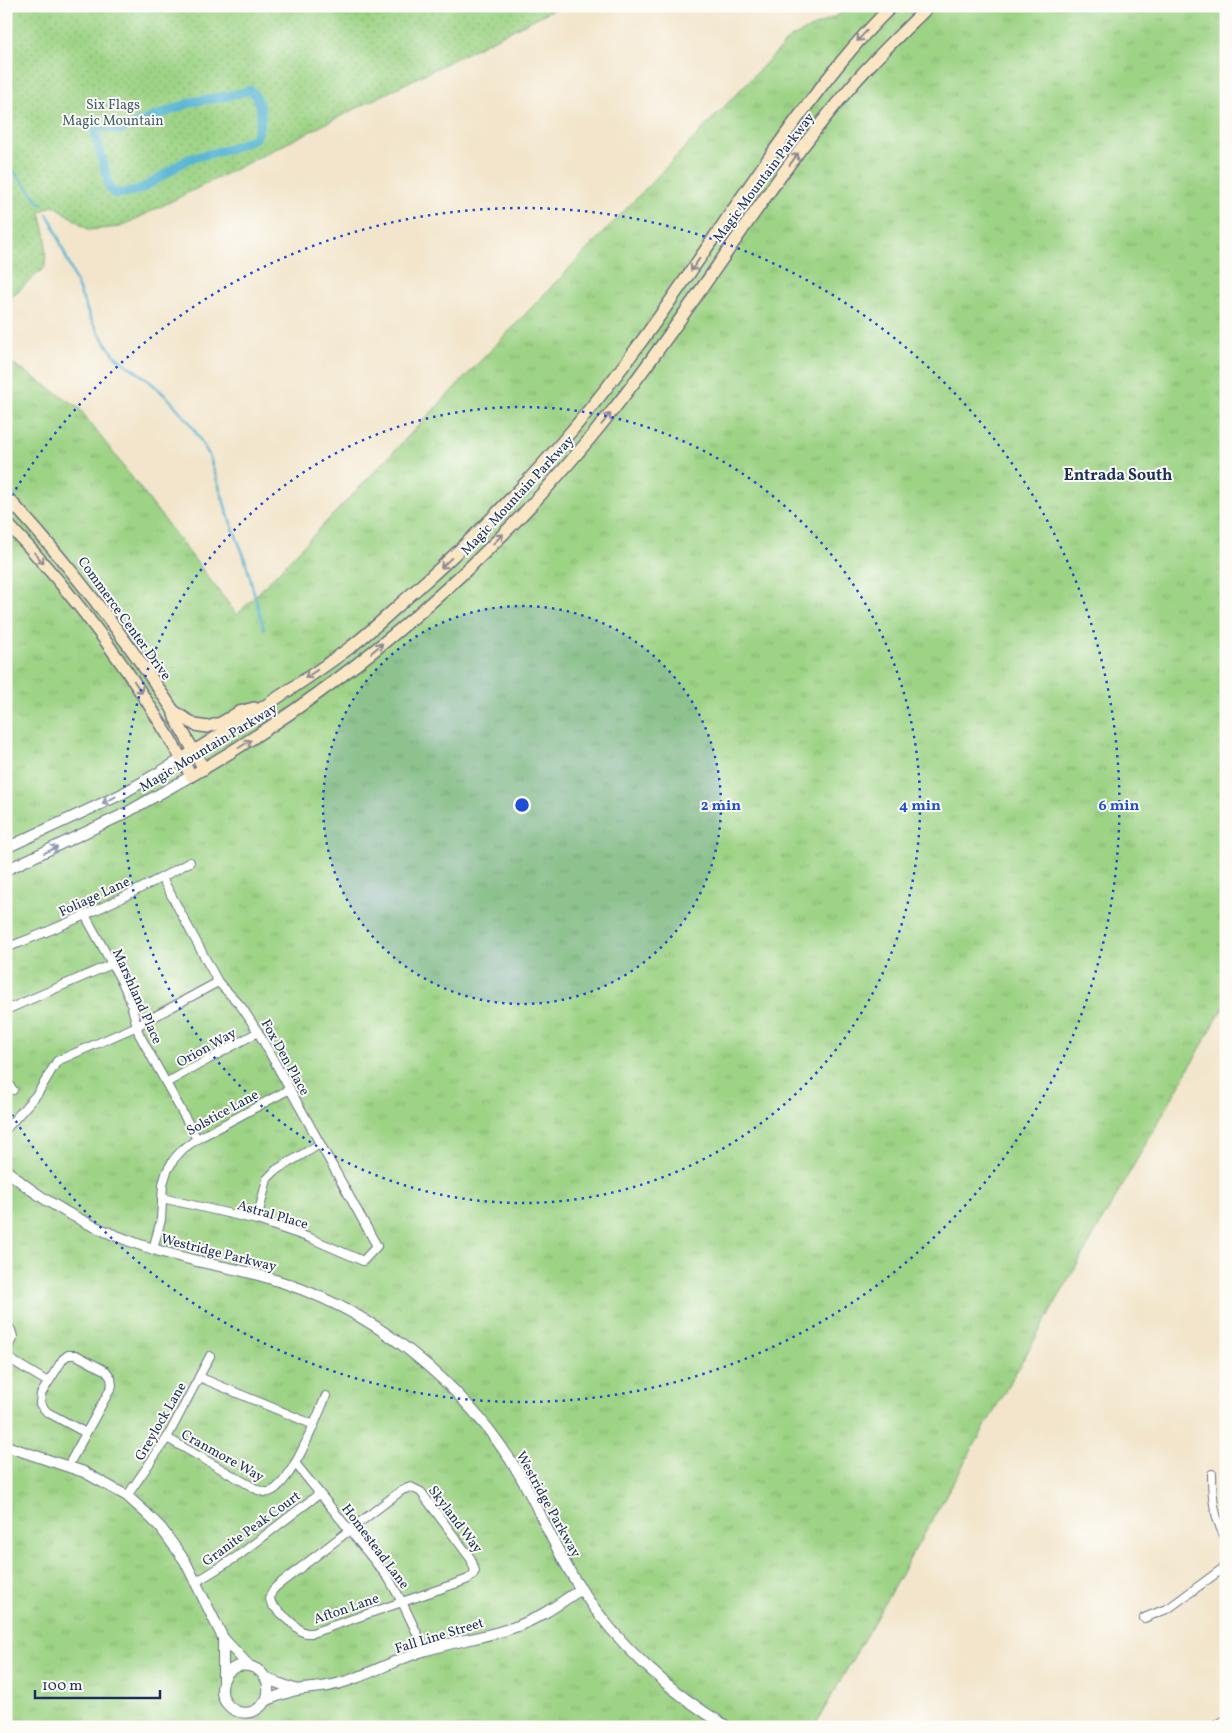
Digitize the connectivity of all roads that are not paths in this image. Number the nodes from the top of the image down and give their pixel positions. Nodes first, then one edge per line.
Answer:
1 (892, 6) edge
2 (930, 6) edge
3 (6, 496) edge
4 (6, 522) edge
5 (263, 706) junction
6 (173, 710) junction
7 (194, 751) junction
8 (182, 759) junction
9 (204, 769) junction
10 (191, 776) junction
11 (6, 848) edge
12 (190, 862) dead end
13 (6, 870) edge
14 (162, 878) junction
15 (86, 915) junction
16 (6, 948) edge
17 (112, 964) junction
18 (218, 982) junction
19 (6, 1010) edge
20 (136, 1026) junction
21 (258, 1032) junction
22 (6, 1081) edge
23 (166, 1083) junction
24 (290, 1089) junction
25 (13, 1090) dead end
26 (6, 1129) edge
27 (197, 1139) junction
28 (320, 1144) junction
29 (6, 1170) edge
30 (162, 1198) junction
31 (257, 1220) junction
32 (153, 1249) junction
33 (370, 1253) joint
34 (6, 1325) edge
35 (6, 1351) edge
36 (6, 1356) edge
37 (210, 1356) dead end
38 (199, 1377) junction
39 (48, 1382) junction
40 (326, 1396) dead end
41 (314, 1425) junction
42 (86, 1433) junction
43 (167, 1438) junction
44 (6, 1446) edge
45 (295, 1463) junction
46 (68, 1466) junction
47 (1212, 1474) dead end
48 (319, 1494) junction
49 (127, 1496) junction
50 (350, 1530) junction
51 (1226, 1539) edge
52 (1226, 1566) edge
53 (475, 1571) joint
54 (196, 1582) junction
55 (581, 1589) junction
56 (402, 1602) junction
57 (1144, 1618) dead end
58 (223, 1638) junction
59 (425, 1650) junction
60 (249, 1666) junction
61 (267, 1679) junction
62 (223, 1680) junction
63 (298, 1690) junction
64 (266, 1701) junction
65 (1226, 1720) edge
66 (728, 1727) edge
67 (1213, 1727) edge

1 -> 5 main road, Magic Mountain Parkway
9 -> 2 main road, Magic Mountain Parkway
3 - 6 main road, Commerce Center Drive
4 -> 8 main road, Commerce Center Drive
5 - 6 main road
5 - 7 main road, Magic Mountain Parkway
6 - 7 main road, Commerce Center Drive
7 - 8 main road, Magic Mountain Parkway
7 - 9 main road, Commerce Center Drive
8 - 10 main road, Commerce Center Drive
8 -> 11 street, Magic Mountain Parkway
9 - 10 main road, Magic Mountain Parkway
13 -> 10 street, Magic Mountain Parkway
12 - 14 street, Foliage Lane
14 - 15 street, Foliage Lane
14 - 18 street, Fox Den Place
15 - 16 street, Foliage Lane
15 - 17 street, Marshland Place
17 - 19 street
17 - 20 street, Marshland Place
18 - 20 street
18 - 21 street, Fox Den Place
20 - 23 street, Marshland Place
20 - 26 street
21 - 23 street, Orion Way
21 - 24 street, Fox Den Place
22 - 25 street
23 - 27 street, Marshland Place
24 - 27 street, Solstice Lane
24 - 28 street, Fox Den Place
27 - 30 street, Solstice Lane
28 - 31 street
28 - 33 street, Fox Den Place
29 - 32 street, Westridge Parkway
30 - 31 street, Astral Place
30 - 32 street, Solstice Lane
31 - 33 street, Astral Place
32 - 55 street, Westridge Parkway
34 - 35 street
36 - 39 street
37 - 38 street, Greylock Lane
38 - 41 street
38 - 43 street, Greylock Lane
39 - 42 street
39 - 42 street
40 - 41 street
41 - 45 street
42 - 46 street
43 - 45 street, Cranmore Way
43 - 49 street, Greylock Lane
44 - 46 street
45 - 48 street, Homestead Lane
46 - 49 street
47 - 51 street
48 - 50 street, Homestead Lane
48 - 54 street, Granite Peak Court
49 - 54 street
50 - 53 street, Skyland Way
50 - 56 street, Homestead Lane
50 - 56 street, Afton Lane
52 - 57 street
53 - 56 street, Afton Lane
54 - 58 street
55 - 59 street, Fall Line Street
55 - 66 street, Westridge Parkway
56 - 59 street, Homestead Lane
58 - 60 street
58 - 62 street
59 - 63 street, Fall Line Street
60 - 61 street
60 - 62 street
61 - 63 street
61 - 64 street
62 - 64 street
63 - 64 street
65 - 67 street

